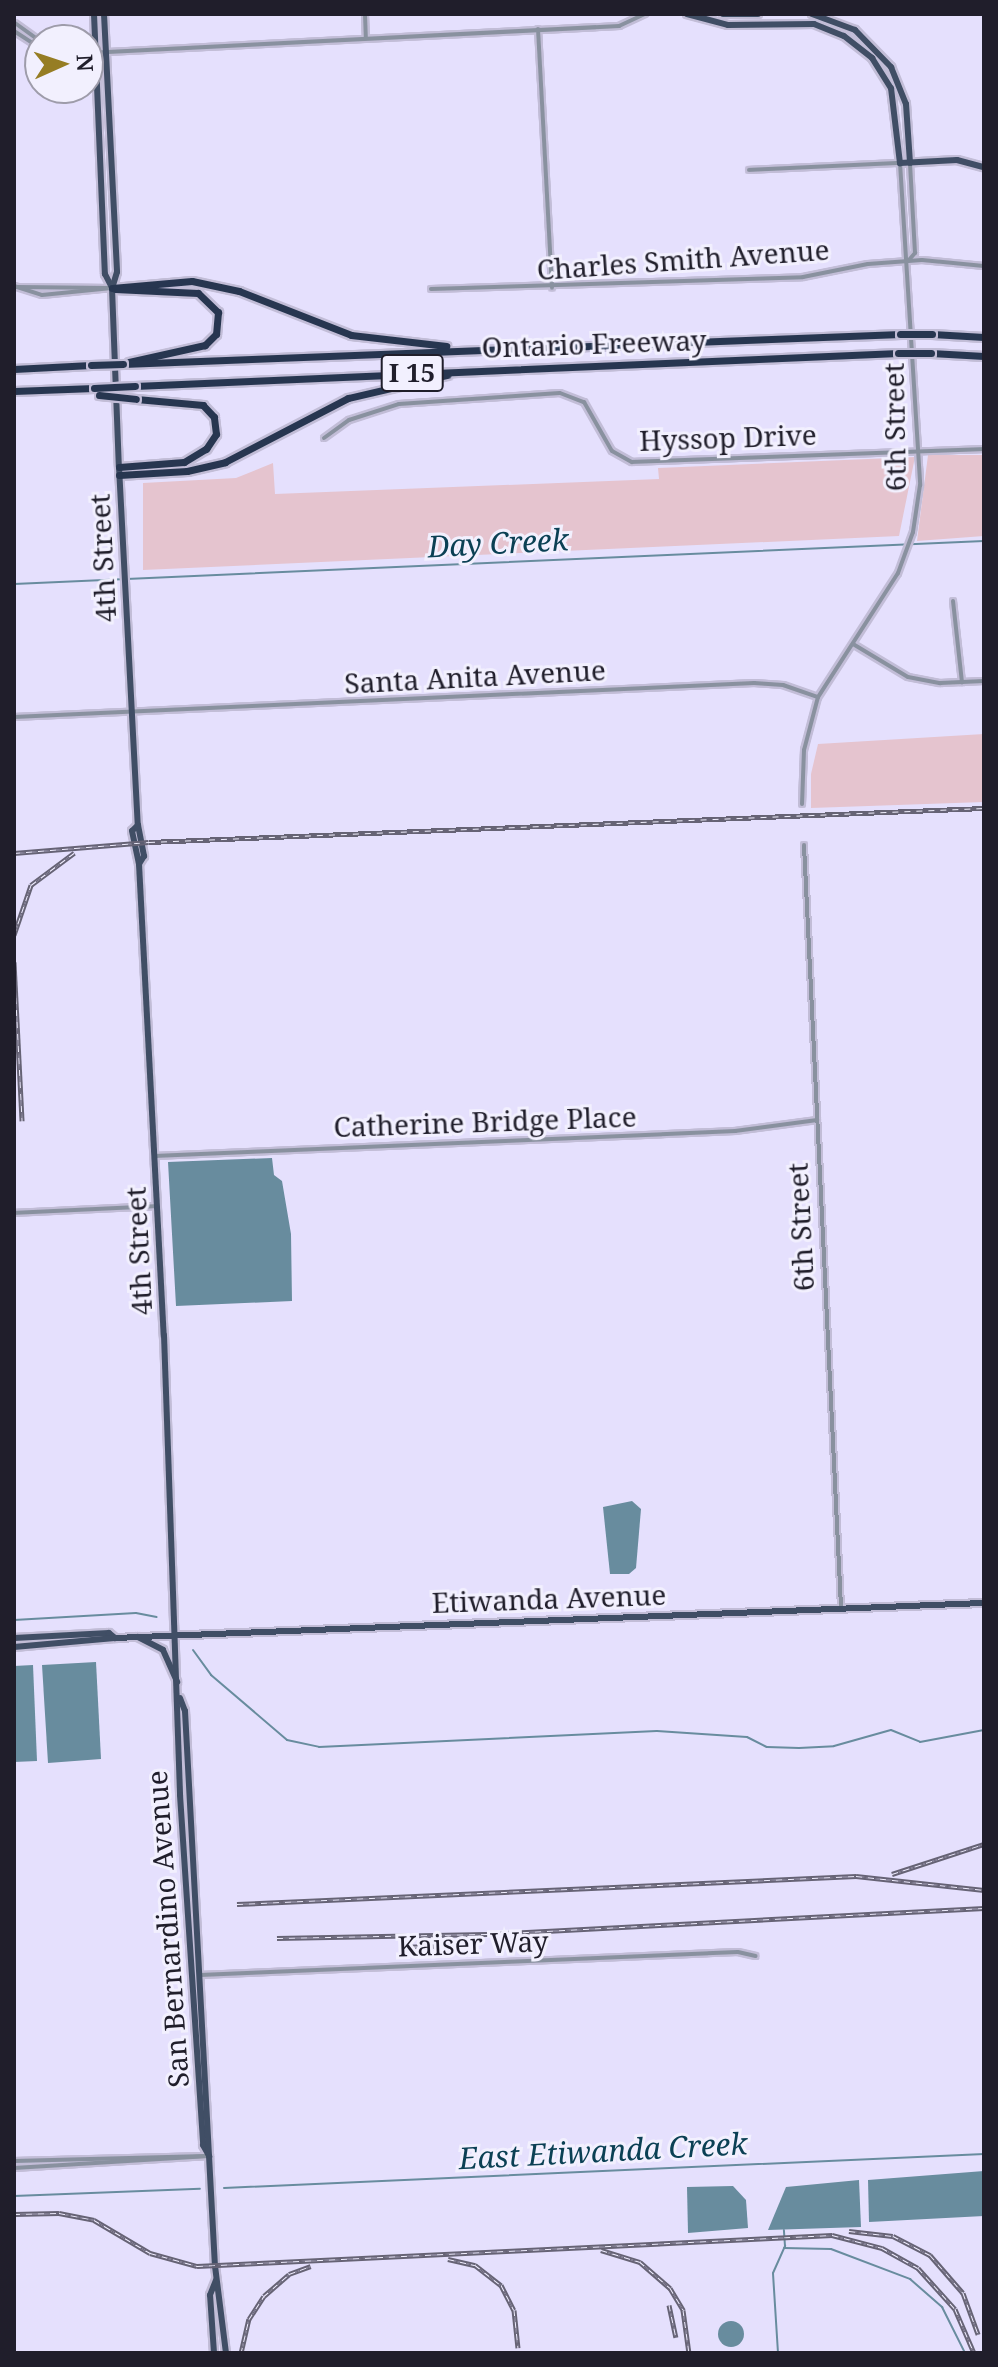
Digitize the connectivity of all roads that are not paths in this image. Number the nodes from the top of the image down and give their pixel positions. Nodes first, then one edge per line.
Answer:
1 (19, 14) edge
2 (104, 14) edge
3 (365, 14) edge
4 (645, 14) edge
5 (687, 14) edge
6 (723, 14) edge
7 (758, 14) edge
8 (812, 14) edge
9 (14, 24) edge
10 (538, 29) junction
11 (366, 37) junction
12 (105, 49) junction
13 (95, 104) edge
14 (900, 163) junction
15 (910, 163) junction
16 (984, 167) edge
17 (749, 170) dead end
18 (908, 261) junction
19 (984, 266) edge
20 (15, 287) edge
21 (112, 288) junction
22 (552, 288) junction
23 (431, 289) dead end
24 (984, 337) edge
25 (472, 348) junction
26 (984, 356) edge
27 (135, 362) junction
28 (14, 369) edge
29 (473, 370) junction
30 (14, 391) edge
31 (97, 391) junction
32 (324, 438) dead end
33 (984, 449) edge
34 (921, 450) junction
35 (119, 471) junction
36 (953, 601) dead end
37 (852, 644) junction
38 (984, 681) edge
39 (962, 683) junction
40 (818, 697) junction
41 (132, 710) junction
42 (14, 717) edge
43 (802, 804) dead end
44 (804, 845) dead end
45 (817, 1120) junction
46 (154, 1156) junction
47 (157, 1206) junction
48 (14, 1213) edge
49 (984, 1603) edge
50 (841, 1608) junction
51 (177, 1636) junction
52 (138, 1637) junction
53 (14, 1638) edge
54 (115, 1638) junction
55 (14, 1647) edge
56 (179, 1687) junction
57 (180, 1698) junction
58 (756, 1956) dead end
59 (191, 1975) junction
60 (199, 1975) junction
61 (209, 2156) junction
62 (14, 2161) edge
63 (14, 2168) edge
64 (216, 2280) junction
65 (214, 2353) edge
66 (226, 2353) edge

1 - 9 street
2 - 12 main road, 4th Street
3 - 11 street
4 - 10 street
5 - 14 main road, 6th Street
6 - 7 main road
8 - 15 main road, 6th Street
10 - 11 street
10 - 22 street
11 - 12 street
12 - 21 main road, 4th Street
13 - 21 main road, 4th Street
14 - 15 main road
14 - 17 street
14 - 18 street, 6th Street
15 - 16 main road
15 - 18 street, 6th Street
18 - 19 street, Charles Smith Avenue
18 - 22 street, Charles Smith Avenue
18 - 34 street, 6th Street
20 - 21 street
20 - 21 street
21 - 25 highway
21 - 27 highway
21 - 35 main road, 4th Street
22 - 23 street, Charles Smith Avenue
24 - 25 highway, Ontario Freeway / I 15, bridge
25 - 27 highway, Ontario Freeway / I 15
26 - 29 highway, Ontario Freeway / I 15, bridge
27 - 28 highway, Ontario Freeway / I 15, bridge
29 - 31 highway, Ontario Freeway / I 15, bridge
29 - 35 highway
30 - 31 highway, Ontario Freeway / I 15
31 - 35 highway, bridge
32 - 34 street, Hyssop Drive
33 - 34 street, Hyssop Drive
34 - 37 street, 6th Street
35 - 41 main road, 4th Street
36 - 39 street
37 - 39 street
37 - 40 street, 6th Street
38 - 39 street
40 - 41 street, Santa Anita Avenue
40 - 43 street, 6th Street
41 - 42 street, Santa Anita Avenue
41 - 46 main road, 4th Street
44 - 45 street, 6th Street
45 - 46 street, Catherine Bridge Place
45 - 50 street, 6th Street
46 - 47 main road, 4th Street
47 - 48 street
47 - 51 main road, 4th Street
49 - 50 main road, Etiwanda Avenue
50 - 51 main road, Etiwanda Avenue
51 - 52 main road, Etiwanda Avenue
51 - 56 main road, San Bernardino Avenue
52 - 54 main road, Etiwanda Avenue
52 - 56 main road
53 - 54 main road, Etiwanda Avenue
54 - 55 main road, Etiwanda Avenue
56 - 57 main road, San Bernardino Avenue
57 - 59 main road, San Bernardino Avenue
57 - 60 main road, San Bernardino Avenue
58 - 60 street, Kaiser Way
59 - 60 street, Kaiser Way
59 - 61 main road, San Bernardino Avenue
60 - 61 main road, San Bernardino Avenue
61 - 62 street
61 - 63 street
61 - 64 main road, San Bernardino Avenue
64 - 65 main road, San Bernardino Avenue
64 - 66 main road, San Bernardino Avenue

